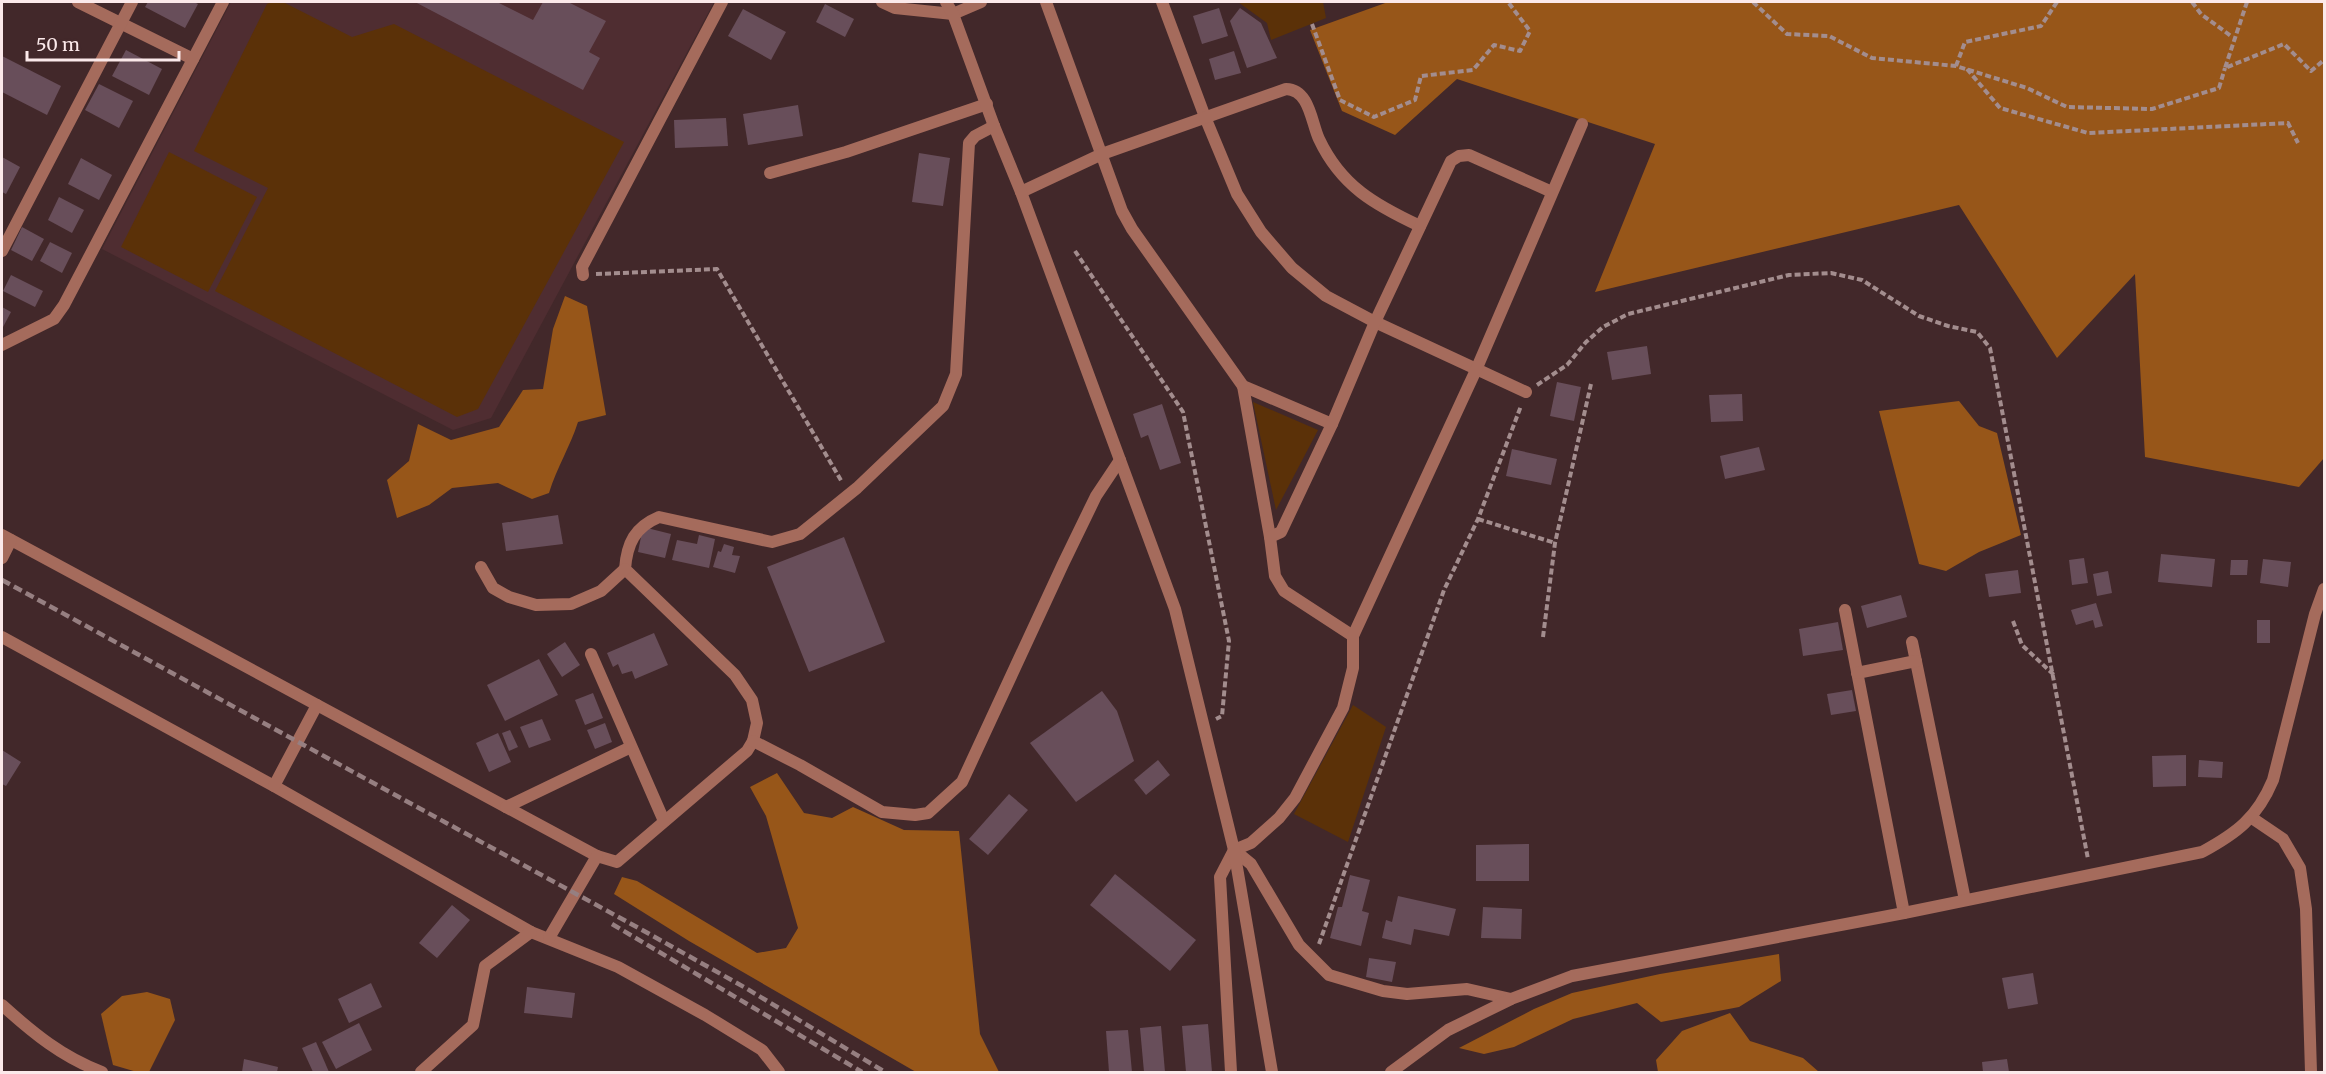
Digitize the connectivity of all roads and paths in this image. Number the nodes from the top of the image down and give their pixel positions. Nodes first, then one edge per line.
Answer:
1 (78, 2) edge
2 (132, 2) edge
3 (223, 2) edge
4 (722, 2) edge
5 (882, 2) edge
6 (946, 2) edge
7 (981, 2) edge
8 (1046, 2) edge
9 (1162, 2) edge
10 (1508, 2) edge
11 (1753, 2) edge
12 (2057, 2) edge
13 (2192, 2) edge
14 (2247, 2) edge
15 (953, 14) junction
16 (121, 24) junction
17 (1312, 24) dead end
18 (2231, 36) dead end
19 (192, 59) junction
20 (2325, 60) edge
21 (1956, 66) junction
22 (2225, 68) junction
23 (1966, 69) junction
24 (987, 104) junction
25 (1205, 117) junction
26 (1582, 124) dead end
27 (994, 126) junction
28 (2298, 143) dead end
29 (1102, 154) junction
30 (770, 173) dead end
31 (1021, 192) junction
32 (1552, 192) junction
33 (1420, 226) junction
34 (2, 251) edge
35 (1075, 251) dead end
36 (584, 275) joint
37 (1374, 322) junction
38 (2, 345) edge
39 (1476, 370) junction
40 (1591, 384) dead end
41 (1243, 386) junction
42 (1526, 392) junction
43 (1332, 424) junction
44 (1119, 460) junction
45 (849, 493) junction
46 (1478, 519) junction
47 (1270, 537) junction
48 (6, 538) edge
49 (1554, 543) junction
50 (2, 558) edge
51 (481, 567) dead end
52 (625, 569) junction
53 (2325, 589) edge
54 (1845, 610) dead end
55 (2013, 621) dead end
56 (1353, 636) junction
57 (2, 637) edge
58 (1543, 637) dead end
59 (1912, 642) dead end
60 (591, 654) dead end
61 (1916, 661) junction
62 (1857, 673) junction
63 (2054, 675) junction
64 (318, 705) junction
65 (1203, 726) junction
66 (753, 741) junction
67 (631, 747) junction
68 (274, 786) junction
69 (506, 807) junction
70 (2252, 818) junction
71 (664, 821) junction
72 (1234, 850) junction
73 (597, 856) junction
74 (2093, 874) junction
75 (1965, 900) junction
76 (1904, 913) junction
77 (531, 932) junction
78 (549, 938) junction
79 (1313, 959) junction
80 (1511, 999) junction
81 (2, 1005) edge
82 (102, 1072) edge
83 (421, 1072) edge
84 (779, 1072) edge
85 (1231, 1072) edge
86 (1272, 1072) edge
87 (1391, 1072) edge
88 (2311, 1072) edge

1 - 16 street
2 - 16 street
3 - 19 street
4 - 36 street
5 - 15 street
6 - 15 street
7 - 15 street
8 - 29 street
9 - 25 street
10 - 17 path
11 - 21 path
12 - 21 path
13 - 18 path
14 - 22 path
15 - 24 street
16 - 19 street
16 - 34 street
19 - 38 street
20 - 22 path
21 - 23 path
22 - 23 path
23 - 28 path
24 - 27 street
24 - 30 street
25 - 29 street
25 - 33 street
25 - 37 street
26 - 32 street
27 - 31 street
27 - 45 street
29 - 31 street
29 - 41 street
31 - 44 street
32 - 33 street
32 - 39 street
33 - 37 street
35 - 65 path
36 - 45 path
37 - 39 street
37 - 43 street
39 - 42 street
39 - 56 street
40 - 49 path
41 - 43 street
41 - 47 street
42 - 46 path
42 - 63 path
43 - 47 street
44 - 65 street
44 - 66 street
45 - 52 street
46 - 49 path
46 - 79 path
47 - 56 street
48 - 50 street
48 - 64 street
49 - 58 path
51 - 52 street
52 - 66 street
53 - 70 street
54 - 62 street
55 - 63 path
56 - 72 street
57 - 68 street
59 - 61 street
60 - 67 street
61 - 62 street
61 - 75 street
62 - 76 street
63 - 74 path
64 - 68 street
64 - 69 street
65 - 72 street
66 - 71 street
67 - 69 street
67 - 71 street
68 - 77 street
69 - 73 street
70 - 74 street
70 - 88 street
71 - 73 street
72 - 79 street
72 - 85 street
72 - 86 street
73 - 78 street
74 - 75 street
75 - 76 street
76 - 80 street
77 - 78 street
77 - 83 street
78 - 84 street
79 - 80 street
80 - 87 street
81 - 82 street

